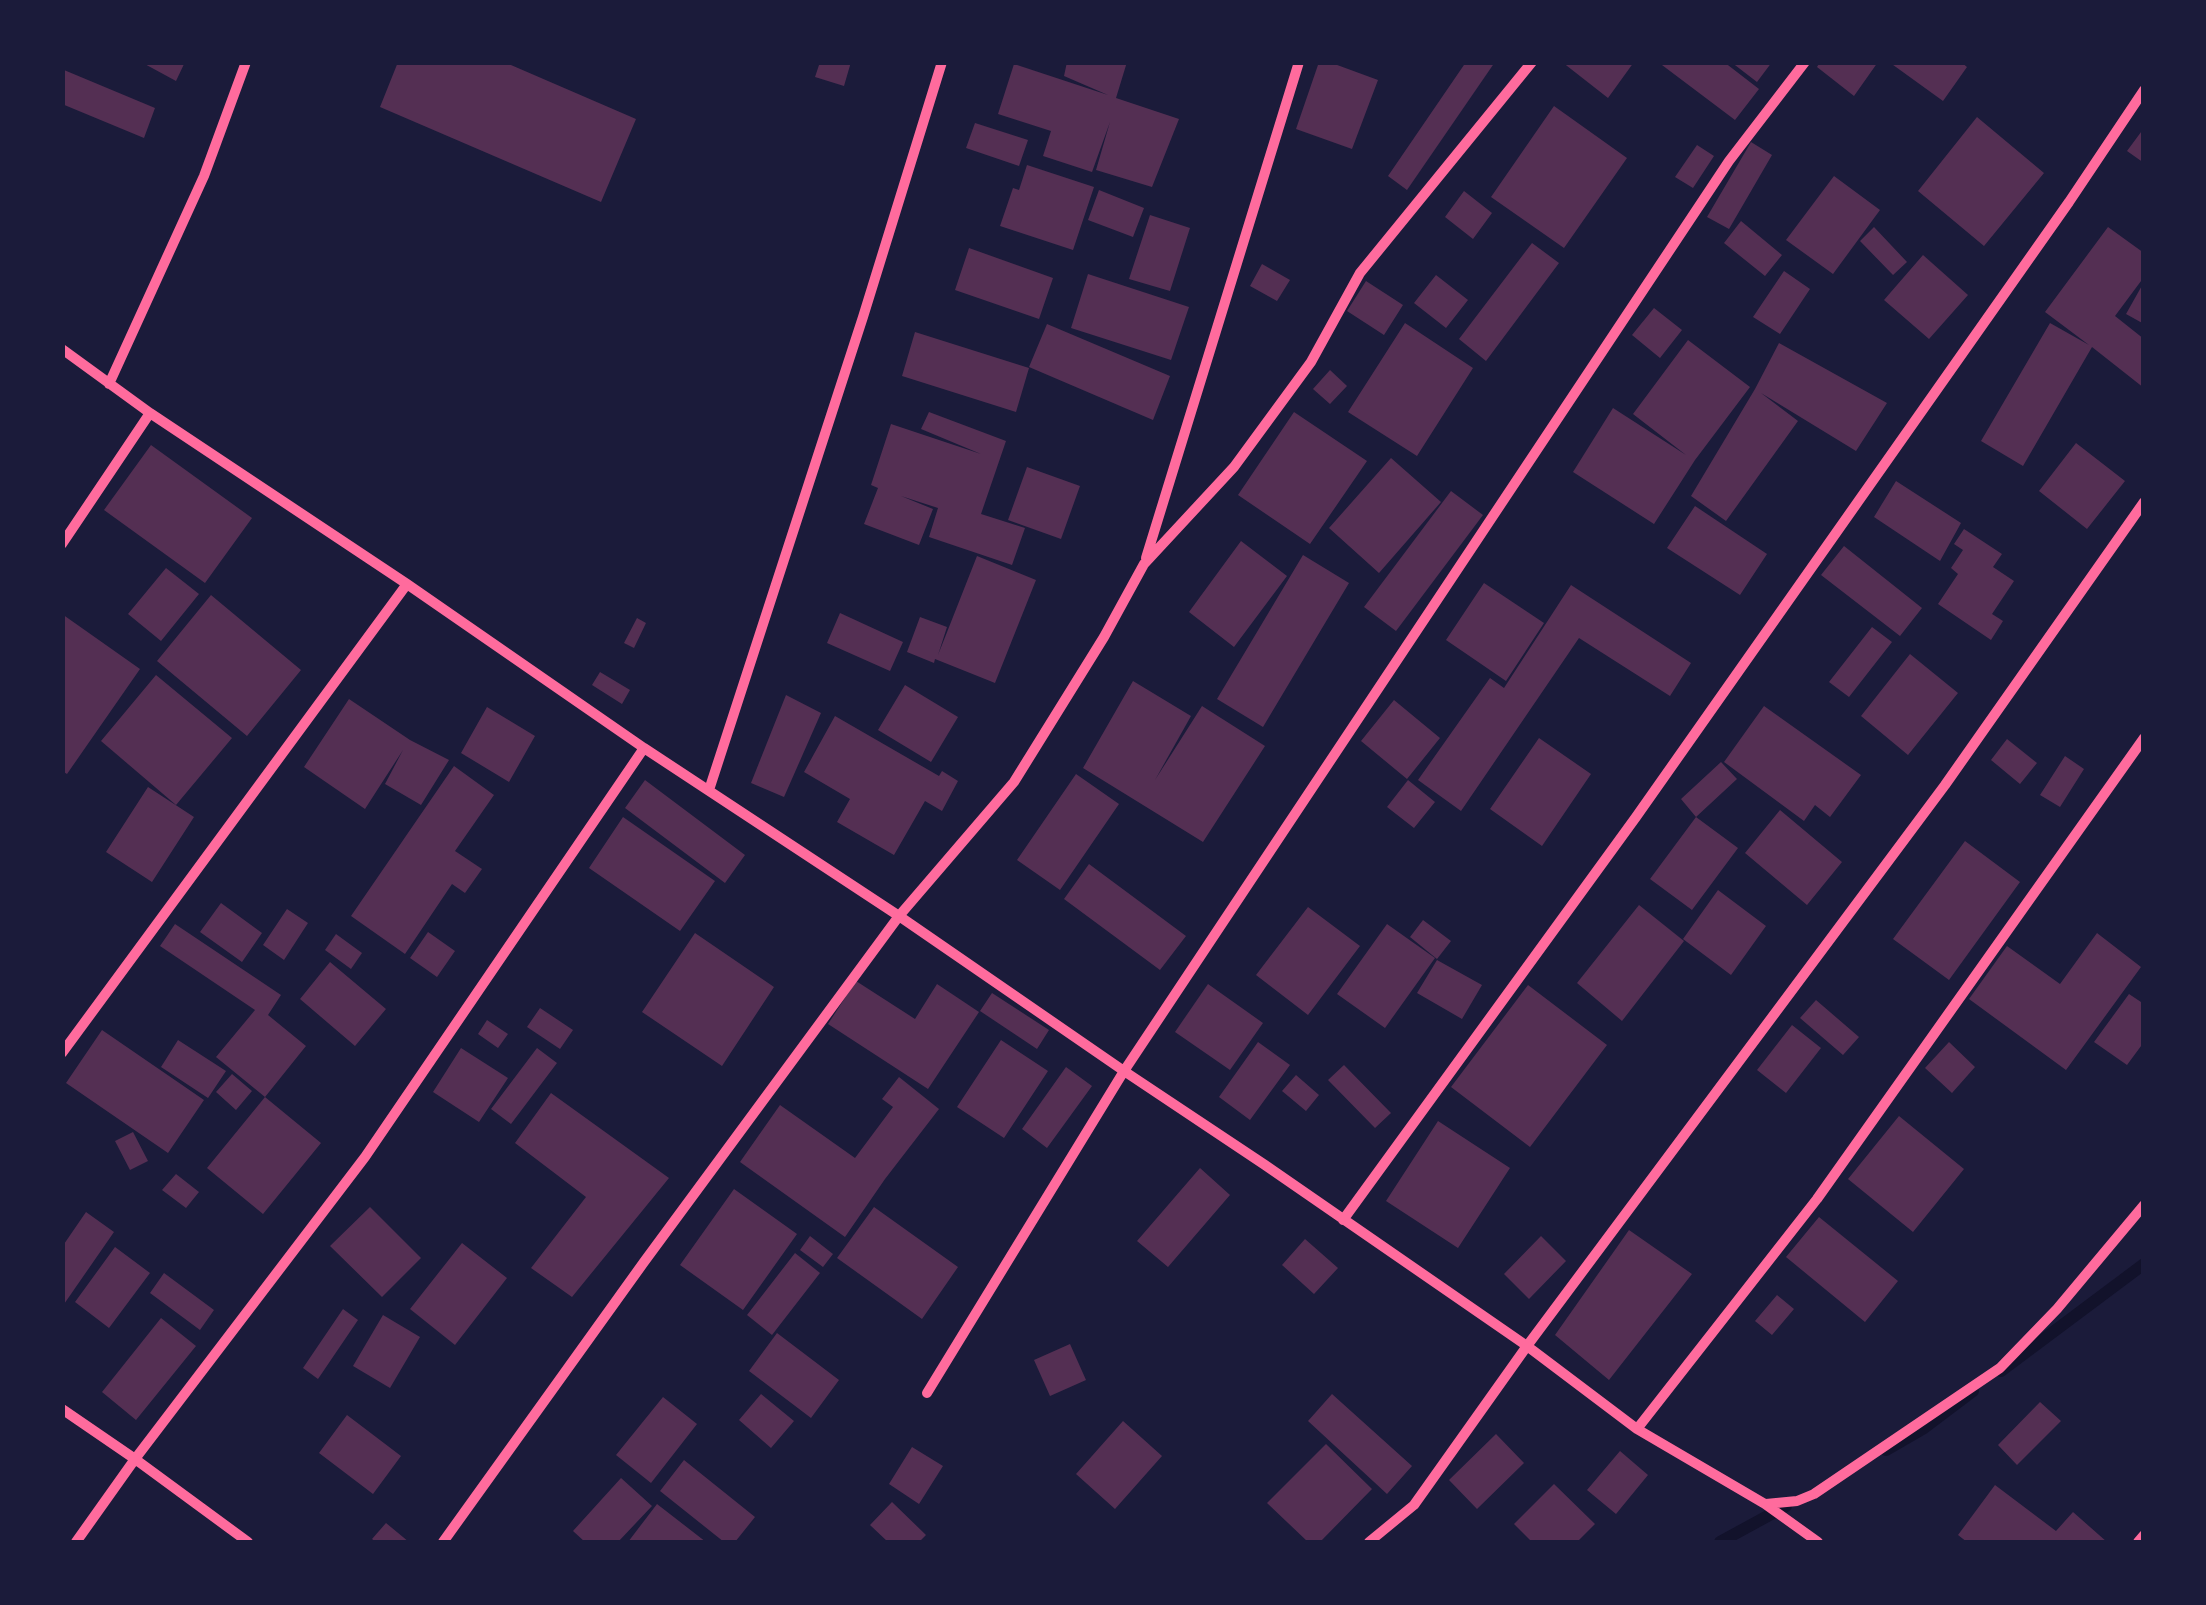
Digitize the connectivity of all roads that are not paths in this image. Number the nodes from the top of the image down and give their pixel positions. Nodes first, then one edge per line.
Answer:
1 (246, 62) edge
2 (942, 62) edge
3 (1300, 62) edge
4 (1532, 62) edge
5 (1805, 62) edge
6 (2144, 90) edge
7 (62, 349) edge
8 (109, 384) junction
9 (150, 414) junction
10 (2144, 502) edge
11 (62, 544) edge
12 (1144, 564) junction
13 (408, 584) junction
14 (2144, 738) edge
15 (644, 748) junction
16 (709, 790) junction
17 (899, 916) junction
18 (62, 1053) edge
19 (1124, 1072) junction
20 (2144, 1205) edge
21 (1343, 1220) junction
22 (1527, 1346) junction
23 (927, 1393) dead end
24 (62, 1409) edge
25 (1638, 1429) junction
26 (136, 1459) junction
27 (1766, 1504) junction
28 (2144, 1535) edge
29 (76, 1542) edge
30 (248, 1542) edge
31 (443, 1542) edge
32 (1369, 1542) edge
33 (1818, 1542) edge
34 (2138, 1542) edge

1 - 8 street
2 - 16 street
3 - 12 street
4 - 12 street
5 - 19 street
6 - 21 street
7 - 8 street
8 - 9 street
9 - 11 street
9 - 13 street
10 - 22 street
12 - 17 street
13 - 15 street
13 - 18 street
14 - 25 street
15 - 16 street
15 - 26 street
16 - 17 street
17 - 19 street
17 - 31 street
19 - 21 street
19 - 23 street
20 - 27 street
21 - 22 street
22 - 25 street
22 - 32 street
24 - 26 street
25 - 27 street
26 - 29 street
26 - 30 street
27 - 33 street
28 - 34 street

